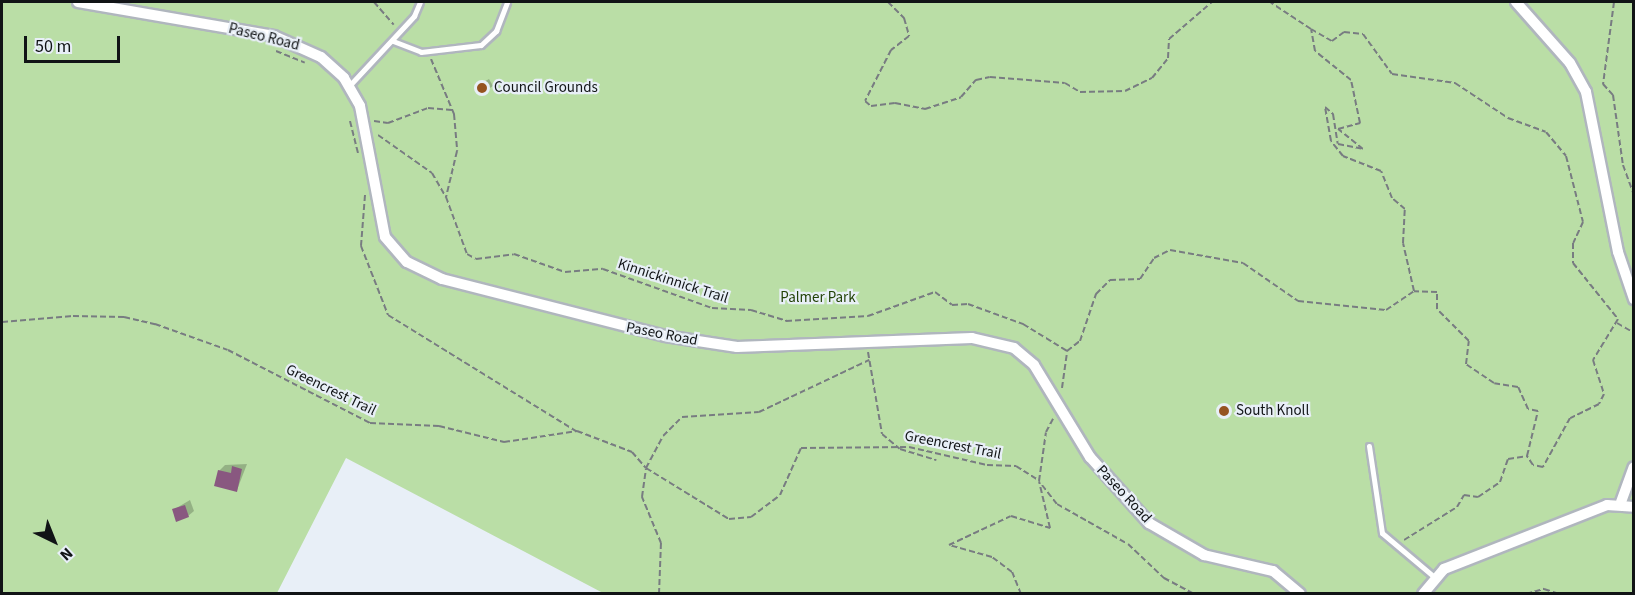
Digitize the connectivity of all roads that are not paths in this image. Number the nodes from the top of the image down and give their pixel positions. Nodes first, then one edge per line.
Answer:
1 (78, 2) edge
2 (420, 2) edge
3 (507, 2) edge
4 (1516, 2) edge
5 (393, 41) junction
6 (349, 86) junction
7 (1634, 299) edge
8 (1369, 446) dead end
9 (1634, 467) edge
10 (1621, 502) junction
11 (1634, 507) edge
12 (1433, 576) junction
13 (1300, 594) edge
14 (1423, 594) edge

1 - 6 street, Paseo Road
2 - 5 lane
3 - 5 lane
4 - 7 street
5 - 6 lane
6 - 13 street, Paseo Road
8 - 12 lane
9 - 10 street
10 - 11 street
10 - 12 street
12 - 14 street

